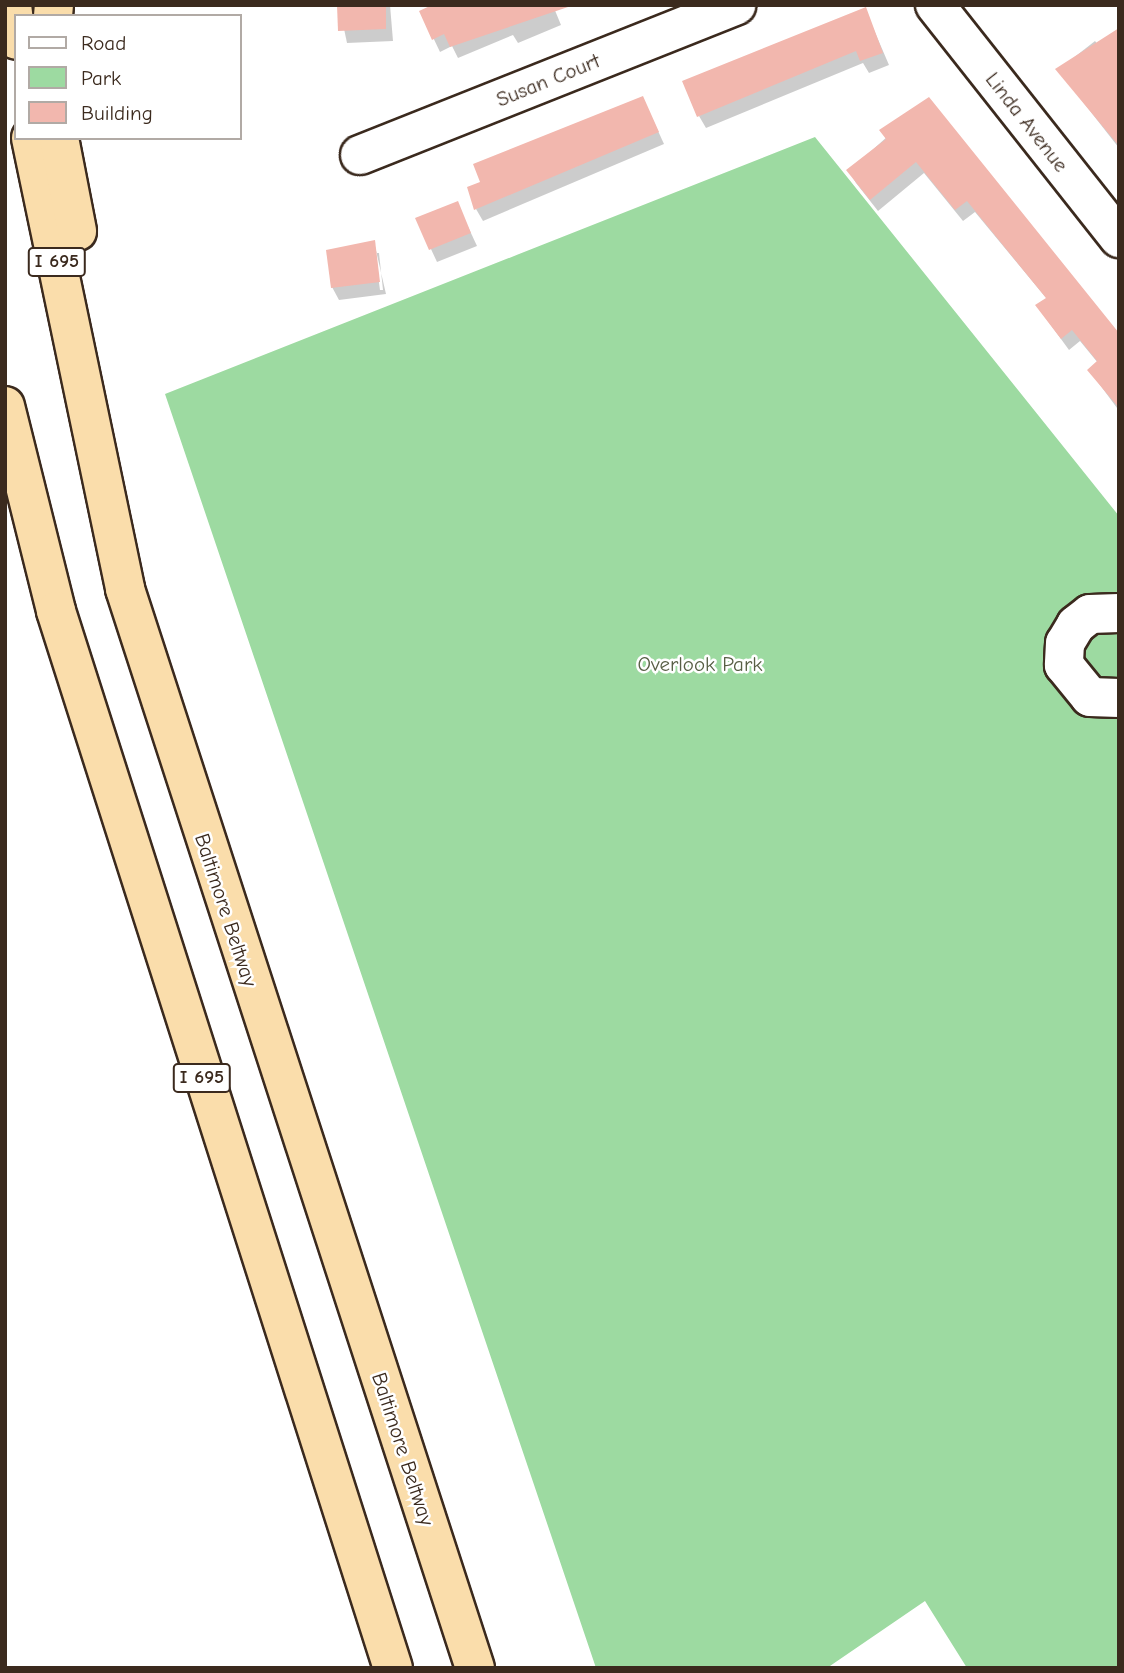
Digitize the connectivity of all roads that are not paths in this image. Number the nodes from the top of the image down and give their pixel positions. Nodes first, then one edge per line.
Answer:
1 (12, 5) edge
2 (736, 5) edge
3 (935, 5) edge
4 (14, 22) edge
5 (31, 140) edge
6 (59, 140) edge
7 (360, 155) dead end
8 (1119, 238) edge
9 (83, 387) junction
10 (5, 406) edge
11 (5, 424) edge
12 (23, 485) junction
13 (1119, 613) edge
14 (1119, 698) edge
15 (393, 1668) edge
16 (475, 1668) edge

1 - 4 highway
2 - 7 street, Susan Court
3 - 8 street, Linda Avenue
5 - 9 highway, Baltimore Beltway / I 695
6 - 9 highway
9 - 16 highway, Baltimore Beltway / I 695
10 - 12 highway, I 695
11 - 12 highway
12 - 15 highway, I 695
13 - 14 street

